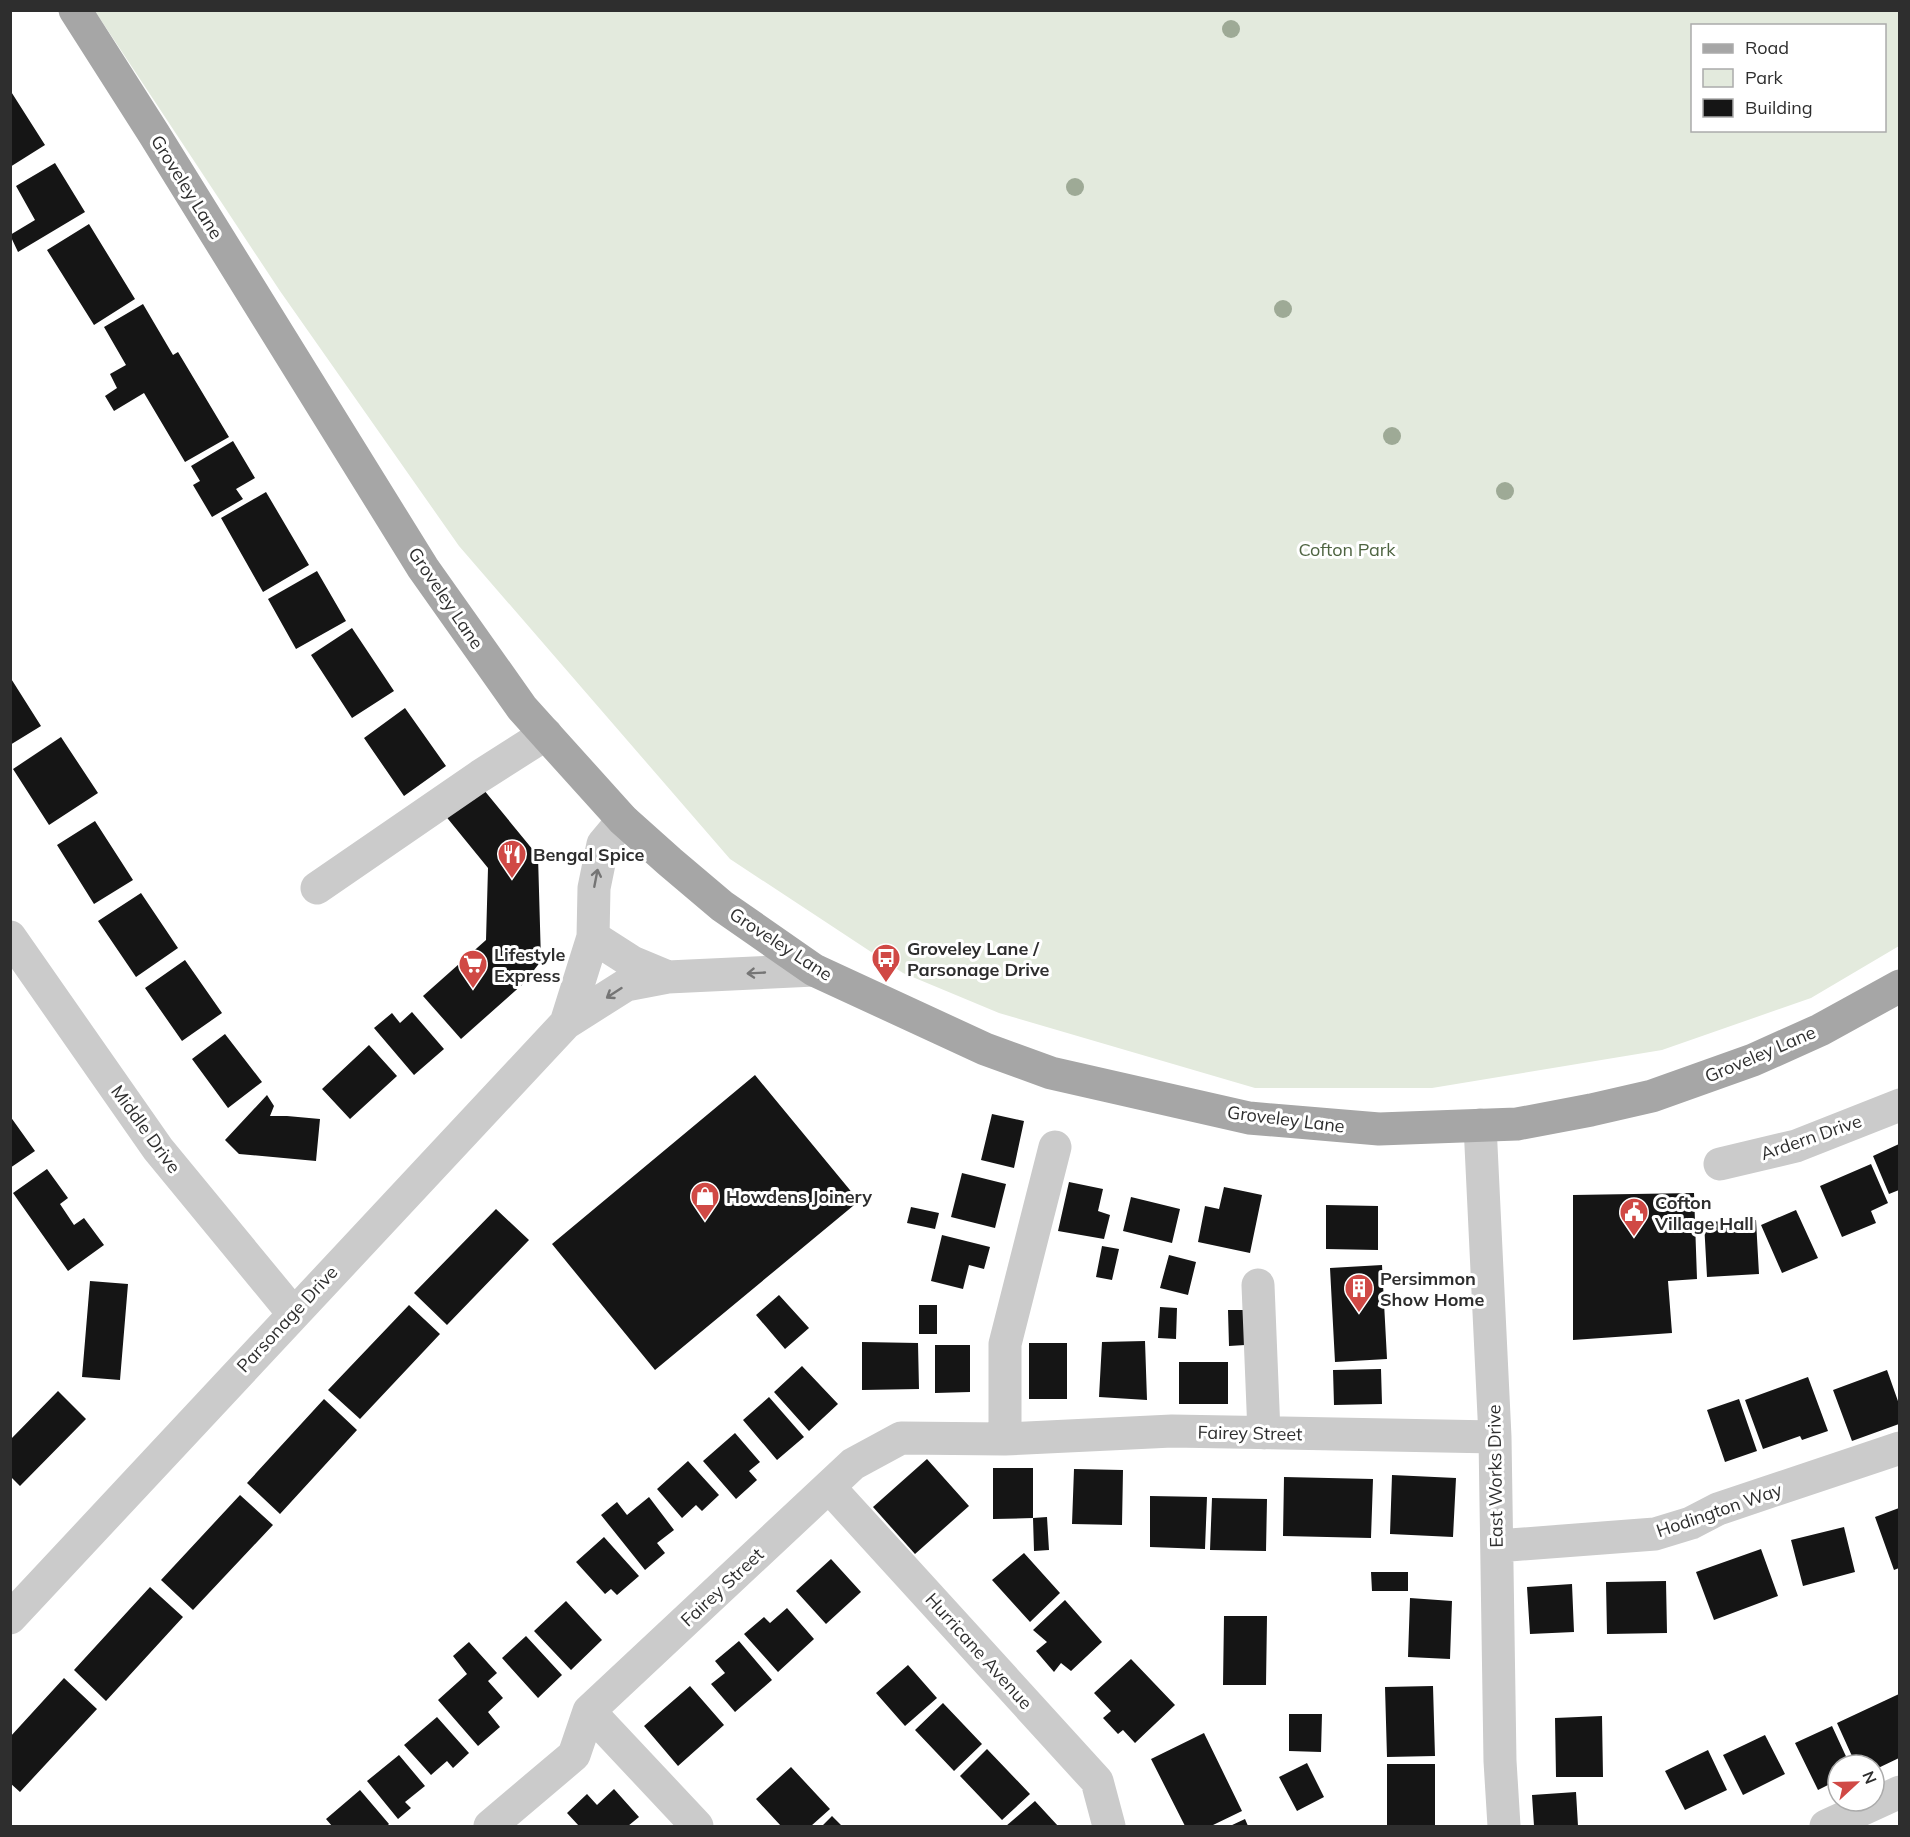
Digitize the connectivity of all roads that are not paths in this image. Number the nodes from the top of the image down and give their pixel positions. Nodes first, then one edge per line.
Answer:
1 (75, 10) edge
2 (546, 734) junction
3 (623, 820) junction
4 (317, 888) dead end
5 (10, 937) edge
6 (593, 937) junction
7 (814, 970) junction
8 (668, 977) junction
9 (1899, 986) edge
10 (566, 1023) junction
11 (1899, 1105) edge
12 (1480, 1125) junction
13 (1055, 1147) dead end
14 (1720, 1164) dead end
15 (1258, 1286) dead end
16 (293, 1313) junction
17 (1264, 1433) junction
18 (1496, 1437) junction
19 (1005, 1439) junction
20 (1899, 1448) edge
21 (829, 1486) junction
22 (1497, 1546) junction
23 (10, 1618) edge
24 (589, 1711) junction
25 (1899, 1792) edge
26 (490, 1827) edge
27 (697, 1827) edge
28 (1109, 1827) edge
29 (1504, 1827) edge
30 (1826, 1827) edge

1 - 2 main road, Groveley Lane
2 - 3 main road, Groveley Lane
2 - 4 street
6 -> 3 street, Parsonage Drive
3 - 7 main road, Groveley Lane
5 - 16 street, Middle Drive
6 - 8 street, Parsonage Drive
6 - 10 street, Parsonage Drive
7 -> 8 street, Parsonage Drive
7 - 12 main road, Groveley Lane
8 -> 10 street, Parsonage Drive
9 - 12 main road, Groveley Lane
10 - 16 street, Parsonage Drive
11 - 14 street, Ardern Drive
12 - 18 street, East Works Drive
13 - 19 street
15 - 17 street
16 - 23 street, Parsonage Drive
17 - 18 street, Fairey Street
17 - 19 street, Fairey Street
18 - 22 street, East Works Drive
19 - 21 street, Fairey Street
20 - 22 street, Hodington Way
21 - 24 street, Fairey Street
21 - 28 street, Hurricane Avenue
22 - 29 street, East Works Drive
24 - 26 street, Fairey Street
24 - 27 street
25 - 30 street

